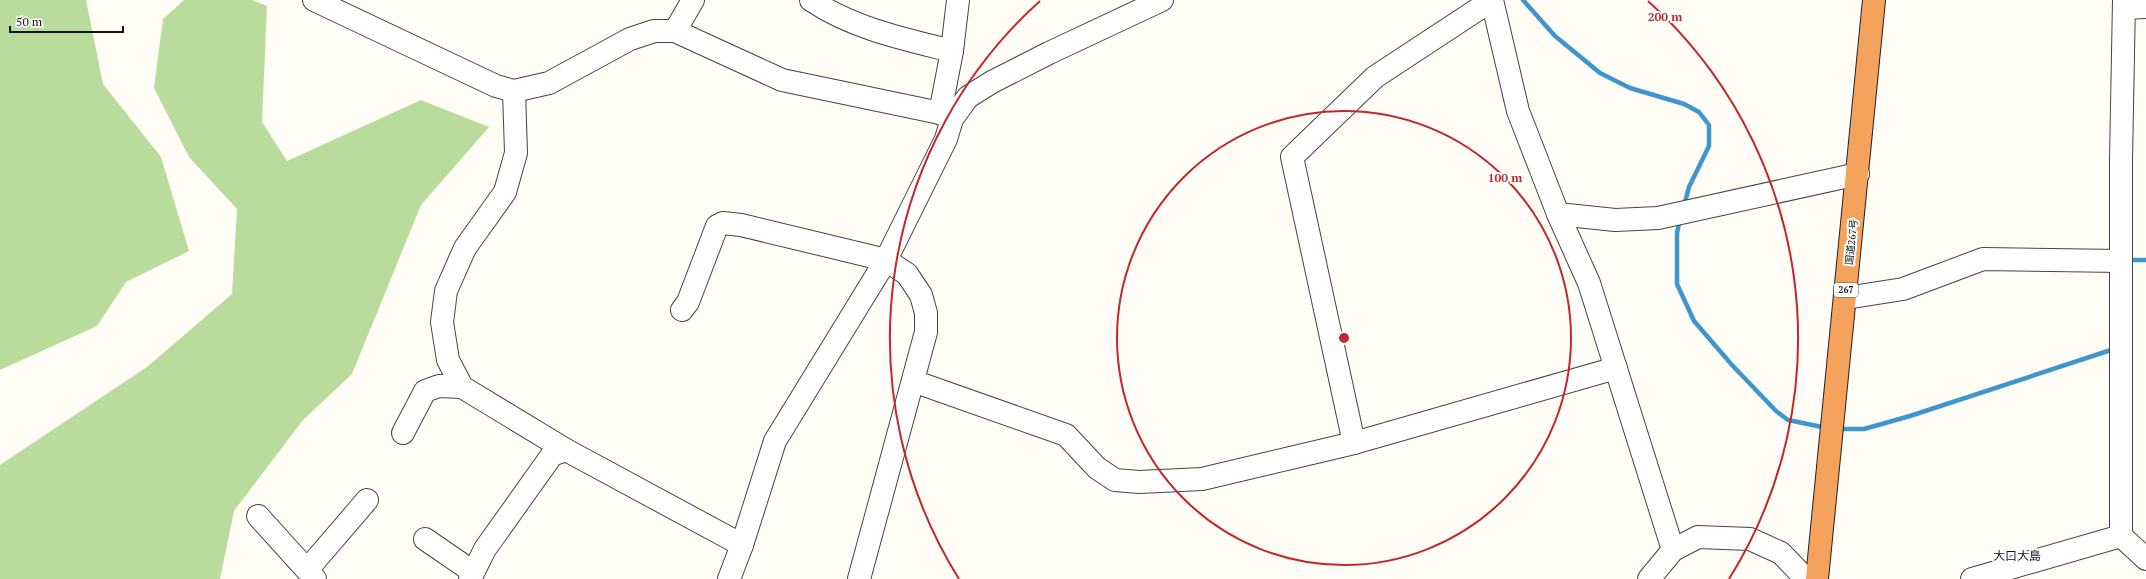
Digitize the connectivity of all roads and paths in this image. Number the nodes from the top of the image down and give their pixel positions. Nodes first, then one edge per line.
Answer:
1 (314, 0) edge
2 (693, 0) edge
3 (811, 0) edge
4 (958, 0) edge
5 (1162, 0) edge
6 (1492, 0) edge
7 (1874, 0) edge
8 (2124, 4) edge
9 (2146, 7) edge
10 (675, 31) junction
11 (952, 51) junction
12 (514, 91) junction
13 (946, 116) junction
14 (1858, 174) junction
15 (1558, 214) junction
16 (886, 260) junction
17 (2121, 261) junction
18 (1846, 298) junction
19 (682, 310) dead end
20 (1616, 368) junction
21 (913, 381) junction
22 (462, 387) junction
23 (402, 433) dead end
24 (1354, 443) junction
25 (566, 450) junction
26 (367, 500) dead end
27 (258, 516) dead end
28 (2121, 536) junction
29 (425, 539) dead end
30 (742, 545) junction
31 (1673, 550) junction
32 (2146, 559) edge
33 (311, 574) edge
34 (472, 576) edge
35 (729, 579) edge
36 (859, 579) edge
37 (1649, 579) edge
38 (1806, 579) edge
39 (1817, 579) edge
40 (1972, 579) edge

1 - 12 street
2 - 10 street
3 - 11 street
4 - 11 street
5 - 13 street
6 - 15 street
6 - 24 street
7 - 14 highway, 国道267号 / 267
8 - 9 street
8 - 17 street
10 - 12 street
10 - 13 street
11 - 13 street
12 - 22 street
13 - 16 street
14 - 15 street
14 - 18 highway, 国道267号 / 267
15 - 20 street
16 - 19 street
16 - 21 street
16 - 30 street
17 - 18 street
17 - 28 street
18 - 39 highway, 国道267号 / 267
20 - 24 street
20 - 31 street
21 - 24 street
21 - 36 street
22 - 23 street
22 - 25 street
25 - 30 street
25 - 34 street
26 - 33 street
27 - 33 street
28 - 32 street
28 - 40 street
29 - 34 street
30 - 35 street
31 - 37 street
31 - 38 street

